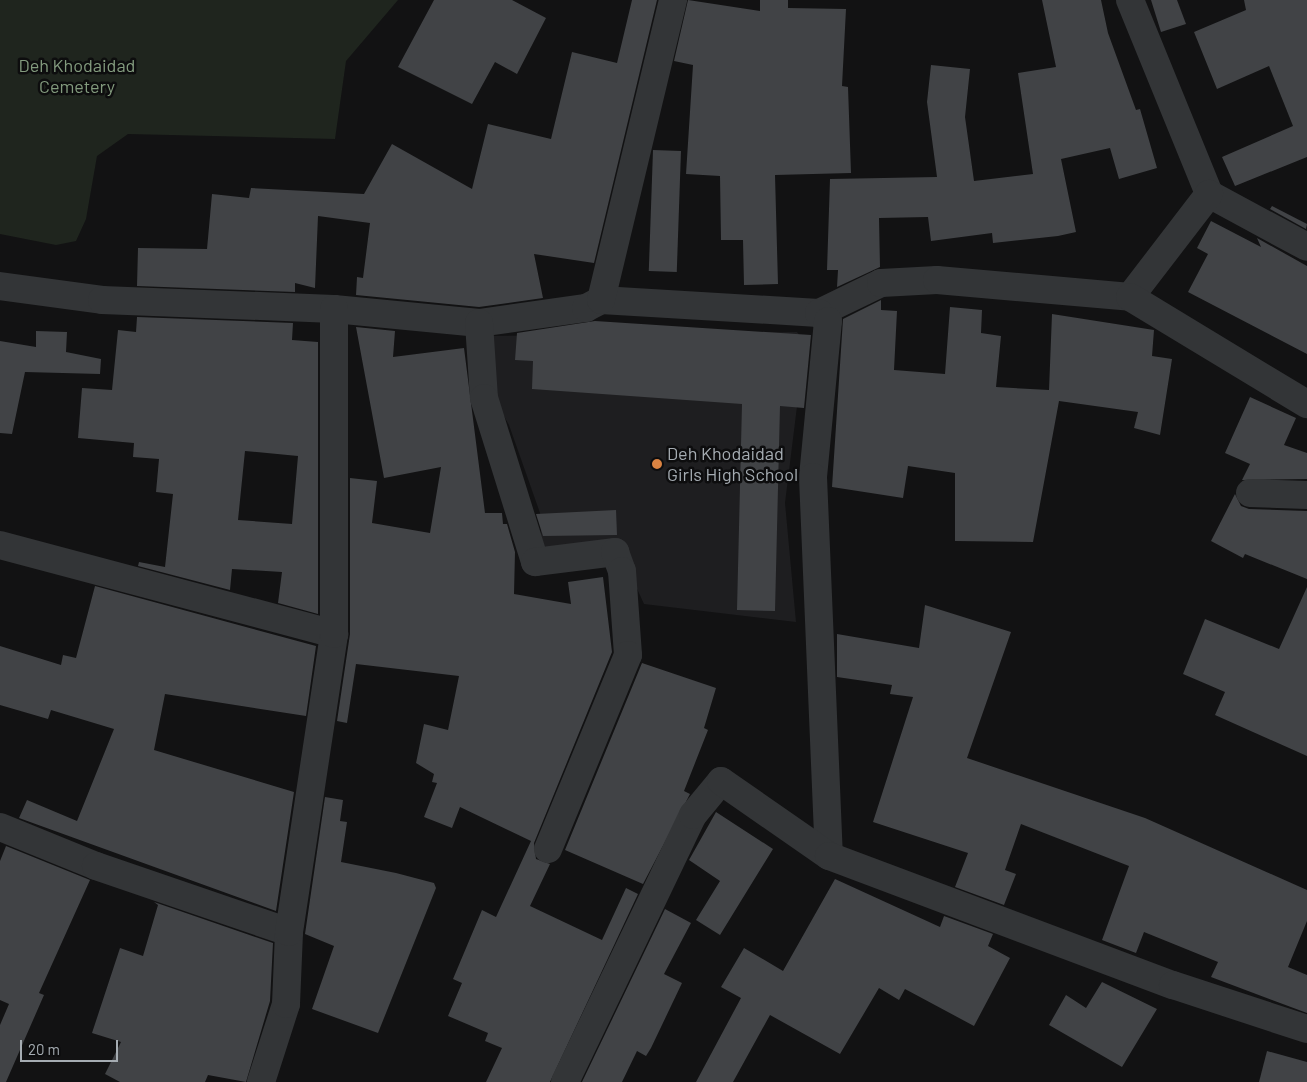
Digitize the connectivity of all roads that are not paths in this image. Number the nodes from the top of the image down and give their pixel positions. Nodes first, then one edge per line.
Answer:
1 (674, 0) edge
2 (1130, 0) edge
3 (1209, 194) junction
4 (1307, 247) edge
5 (0, 286) edge
6 (1130, 297) junction
7 (601, 300) junction
8 (334, 309) junction
9 (819, 312) junction
10 (479, 323) junction
11 (1307, 404) edge
12 (1250, 493) dead end
13 (1307, 495) edge
14 (0, 545) edge
15 (334, 634) junction
16 (0, 827) edge
17 (548, 849) dead end
18 (829, 856) junction
19 (289, 932) junction
20 (1307, 1028) edge
21 (261, 1082) edge
22 (565, 1082) edge

1 - 7 street
2 - 3 street
3 - 4 street
3 - 6 street
5 - 8 street
6 - 9 street
6 - 11 street
7 - 9 street
7 - 10 street
8 - 10 street
8 - 15 street
9 - 18 street
10 - 17 street
12 - 13 street
14 - 15 street
15 - 19 street
16 - 19 street
18 - 20 street
18 - 22 street
19 - 21 street

